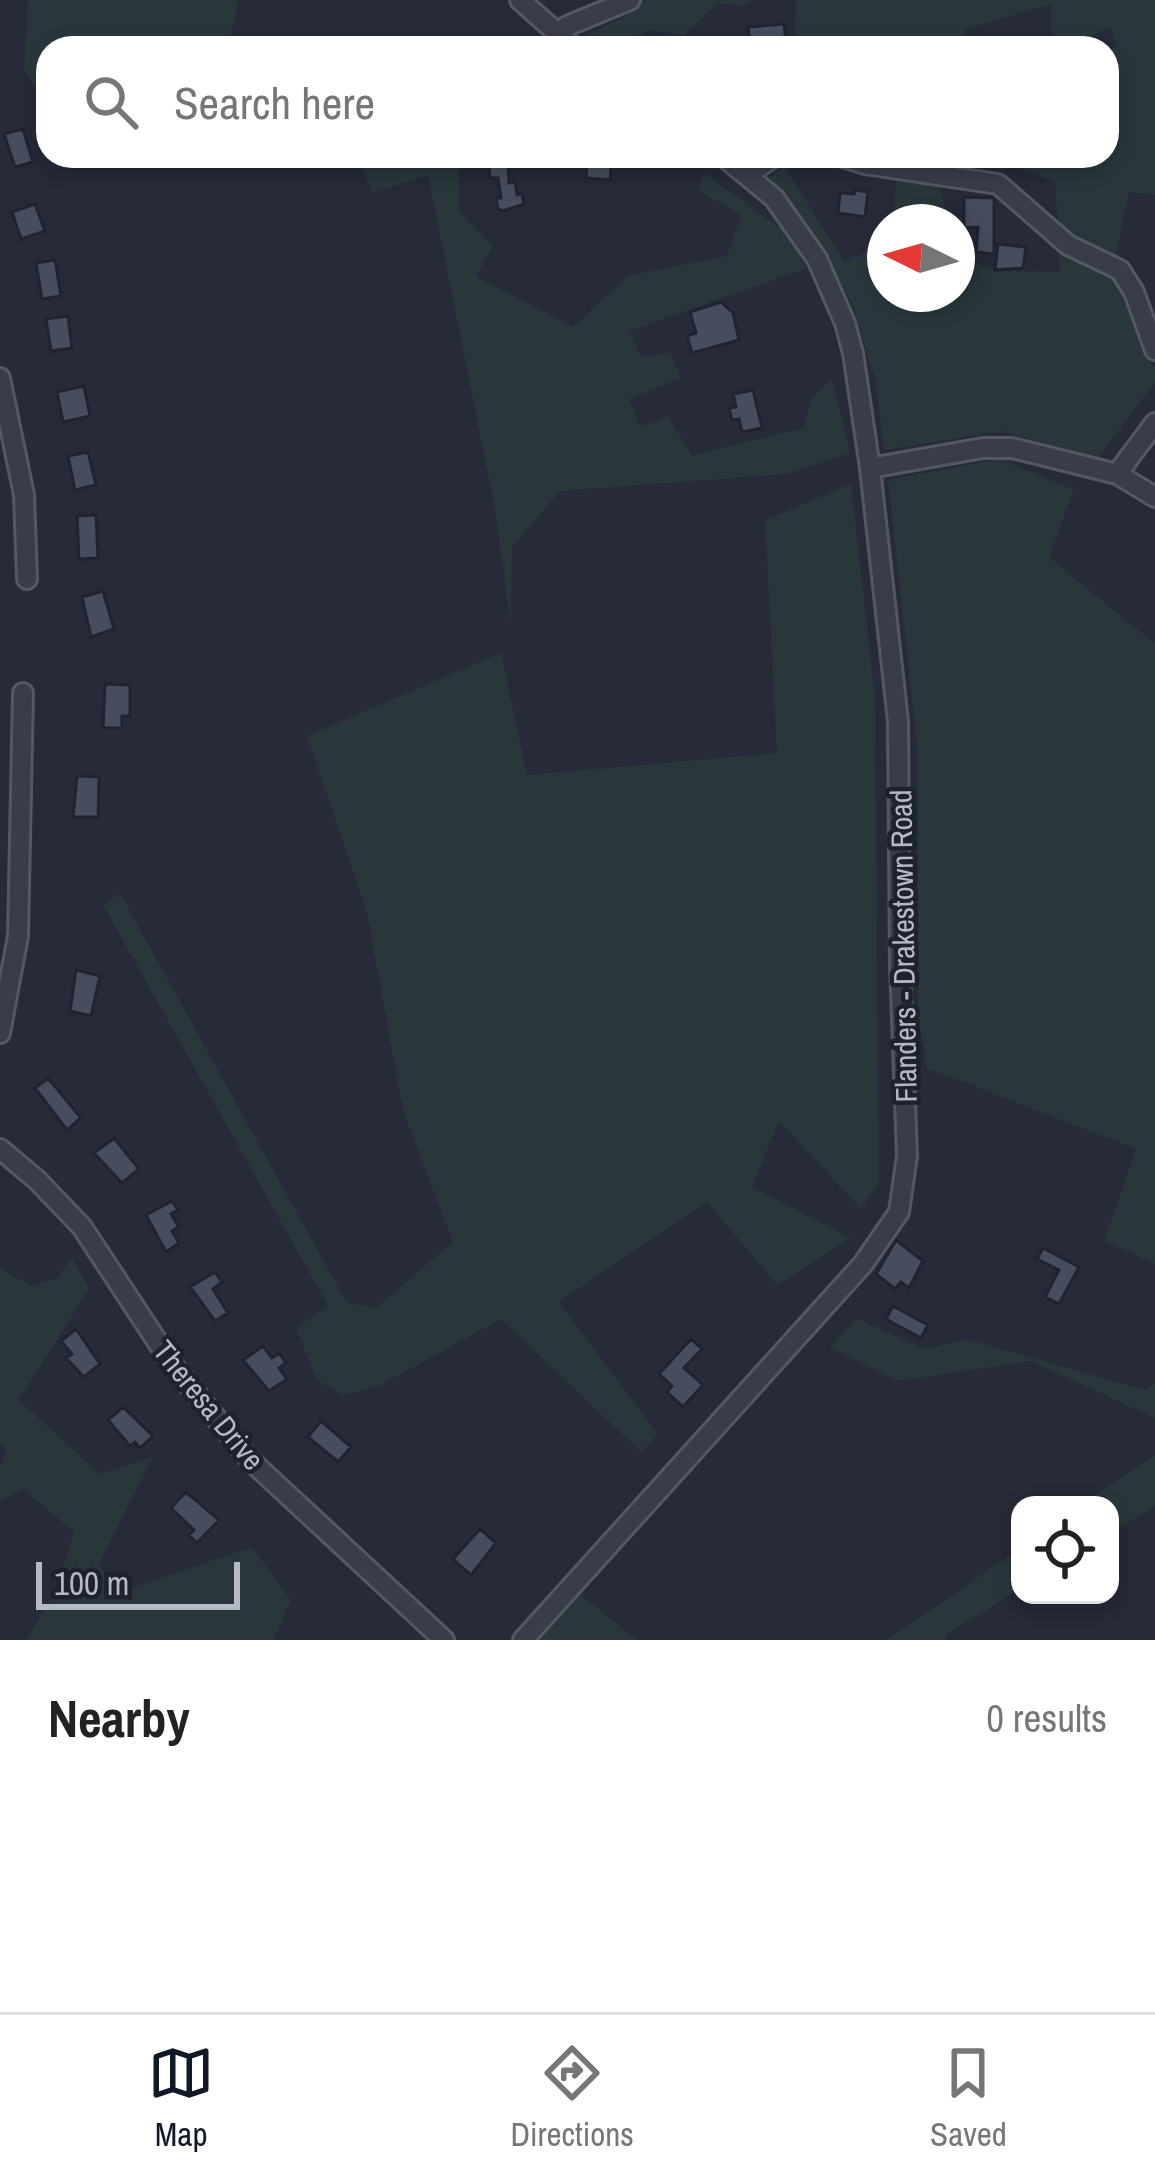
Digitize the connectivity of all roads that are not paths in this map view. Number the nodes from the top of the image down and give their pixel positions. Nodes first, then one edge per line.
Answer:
1 (520, 0) edge
2 (629, 0) edge
3 (559, 36) edge
4 (566, 36) edge
5 (738, 168) edge
6 (757, 168) edge
7 (892, 168) edge
8 (747, 175) junction
9 (1155, 350) edge
10 (0, 378) edge
11 (1155, 423) edge
12 (7, 442) edge
13 (870, 467) junction
14 (1118, 474) junction
15 (1155, 497) edge
16 (27, 579) dead end
17 (23, 693) dead end
18 (0, 770) edge
19 (22, 770) junction
20 (0, 1033) edge
21 (0, 1149) edge
22 (443, 1640) edge
23 (523, 1640) edge

1 - 3 street
2 - 4 street
5 - 8 street, Flanders - Drakestown Road
6 - 8 street
7 - 9 street
8 - 13 street, Flanders - Drakestown Road
10 - 12 street
11 - 14 street
12 - 16 street
13 - 14 street
13 - 23 street, Flanders - Drakestown Road
14 - 15 street
17 - 19 street
18 - 19 street
19 - 20 street
21 - 22 street, Theresa Drive

